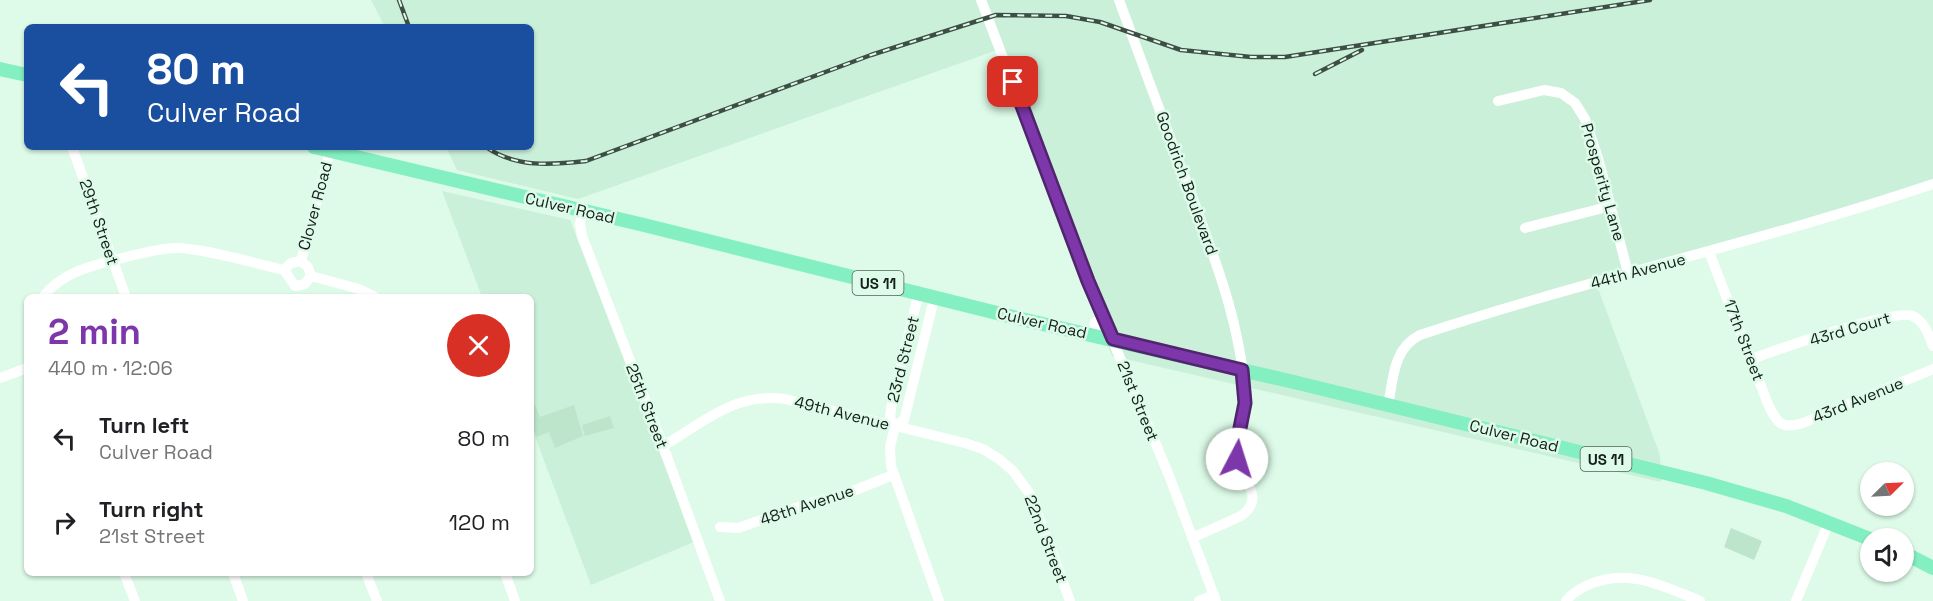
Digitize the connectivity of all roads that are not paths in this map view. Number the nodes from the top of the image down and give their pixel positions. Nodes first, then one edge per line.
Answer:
1 (981, 0) edge
2 (1119, 0) edge
3 (0, 69) edge
4 (24, 74) edge
5 (1498, 101) dead end
6 (73, 150) edge
7 (326, 150) edge
8 (330, 151) junction
9 (1933, 184) edge
10 (1611, 206) junction
11 (582, 211) junction
12 (1525, 228) dead end
13 (1709, 252) junction
14 (112, 260) junction
15 (301, 261) junction
16 (284, 270) junction
17 (1628, 273) junction
18 (311, 276) junction
19 (293, 291) edge
20 (47, 294) edge
21 (125, 294) edge
22 (368, 294) edge
23 (927, 294) junction
24 (1113, 339) junction
25 (1933, 346) edge
26 (1752, 359) junction
27 (24, 369) edge
28 (1933, 369) edge
29 (1242, 370) junction
30 (0, 378) edge
31 (1388, 406) junction
32 (1783, 425) joint
33 (895, 426) junction
34 (663, 446) junction
35 (893, 475) junction
36 (1019, 479) joint
37 (1829, 522) junction
38 (720, 527) dead end
39 (1860, 534) edge
40 (1192, 538) junction
41 (1914, 558) edge
42 (1933, 568) edge
43 (125, 576) edge
44 (234, 576) edge
45 (367, 576) edge
46 (506, 576) edge
47 (1215, 598) edge
48 (135, 601) edge
49 (243, 601) edge
50 (377, 601) edge
51 (515, 601) edge
52 (720, 601) edge
53 (939, 601) edge
54 (1070, 601) edge
55 (1199, 601) edge
56 (1566, 601) edge
57 (1700, 601) edge
58 (1796, 601) edge

1 - 24 street, 21st Street
2 - 29 street, Goodrich Boulevard
3 - 4 main road
5 - 10 street, Prosperity Lane
6 - 14 street, 29th Street
7 - 8 main road, Culver Road / US 11
8 - 11 main road, Culver Road / US 11
8 - 15 street, Clover Road
9 - 13 street, 44th Avenue
10 - 12 street
10 - 17 street, Prosperity Lane
11 - 23 main road, Culver Road / US 11
11 - 34 street, 25th Street
13 - 17 street, 44th Avenue
13 - 26 street, 17th Street
14 - 16 street
14 - 20 street
14 - 21 street, 29th Street
15 - 16 street
15 - 18 street
16 - 19 street
17 - 31 street, 44th Avenue
18 - 19 street
18 - 22 street
23 - 24 main road, Culver Road / US 11
23 - 33 street, 23rd Street
24 - 29 main road, Culver Road / US 11
24 - 40 street, 21st Street
25 - 26 street, 43rd Court
26 - 32 street, 17th Street
27 - 30 street
28 - 32 street, 43rd Avenue
29 - 31 main road, Culver Road / US 11
29 - 40 street
31 - 37 main road, Culver Road / US 11
33 - 34 street, 49th Avenue
33 - 35 street, 23rd Street
33 - 36 street, 49th Avenue
34 - 52 street, 25th Street
35 - 38 street, 48th Avenue
35 - 53 street, 23rd Street
36 - 54 street, 22nd Street
37 - 39 main road, Culver Road / US 11
37 - 58 street
40 - 47 street, 21st Street
41 - 42 main road
43 - 48 street
44 - 49 street
45 - 50 street
46 - 51 street
47 - 55 street
56 - 57 street

